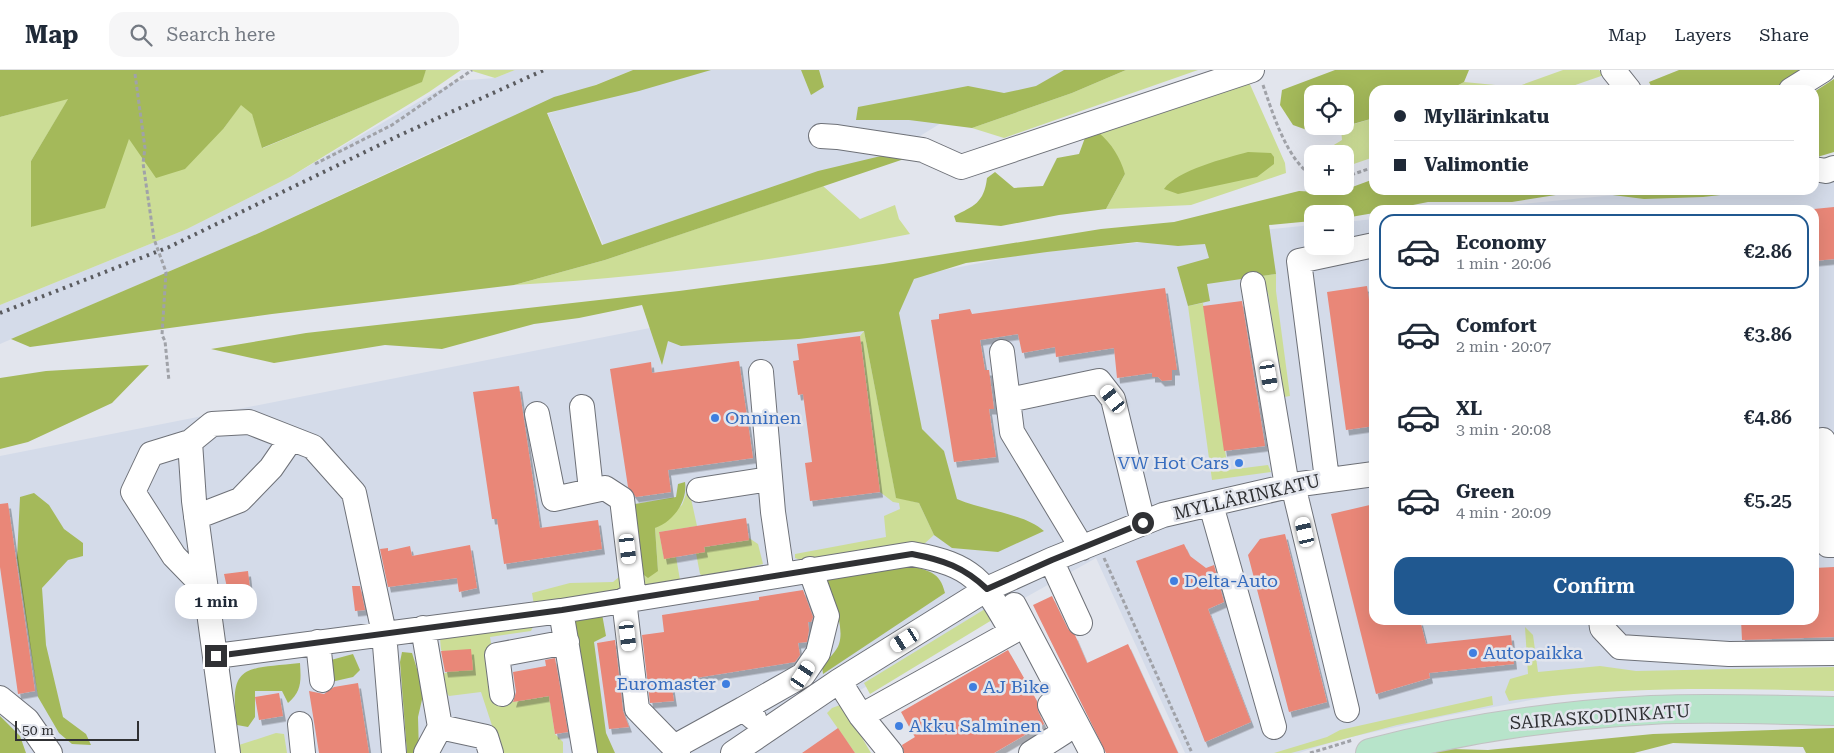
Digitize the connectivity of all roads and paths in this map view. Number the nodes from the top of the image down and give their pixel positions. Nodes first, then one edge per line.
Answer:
1 (472, 70) edge
2 (1614, 70) edge
3 (1823, 70) edge
4 (135, 74) dead end
5 (1256, 74) edge
6 (1625, 85) edge
7 (1798, 85) edge
8 (821, 136) dead end
9 (315, 164) dead end
10 (1834, 168) edge
11 (1369, 169) edge
12 (1304, 170) edge
13 (1819, 170) edge
14 (1354, 174) edge
15 (1369, 246) edge
16 (1253, 284) dead end
17 (1002, 352) dead end
18 (761, 372) dead end
19 (170, 381) dead end
20 (1009, 400) junction
21 (582, 407) dead end
22 (537, 414) dead end
23 (291, 439) junction
24 (1824, 440) edge
25 (190, 442) junction
26 (1369, 475) edge
27 (770, 479) junction
28 (1327, 479) junction
29 (1290, 485) junction
30 (1820, 488) edge
31 (591, 490) junction
32 (698, 490) dead end
33 (1211, 505) junction
34 (196, 517) junction
35 (1143, 523) junction
36 (1089, 545) junction
37 (1834, 545) edge
38 (1052, 560) junction
39 (810, 569) junction
40 (782, 574) junction
41 (995, 586) junction
42 (206, 590) junction
43 (629, 600) junction
44 (562, 610) junction
45 (1080, 622) dead end
46 (1602, 625) edge
47 (423, 628) junction
48 (1012, 632) junction
49 (384, 634) junction
50 (318, 642) junction
51 (567, 642) junction
52 (1834, 653) edge
53 (216, 656) junction
54 (322, 680) dead end
55 (839, 681) junction
56 (502, 694) dead end
57 (0, 698) edge
58 (743, 709) junction
59 (1347, 710) dead end
60 (1834, 711) edge
61 (861, 716) junction
62 (300, 724) dead end
63 (1274, 727) dead end
64 (440, 728) junction
65 (767, 729) junction
66 (676, 750) edge
67 (50, 753) edge
68 (228, 753) edge
69 (303, 753) edge
70 (394, 753) edge
71 (426, 753) edge
72 (492, 753) edge
73 (586, 753) edge
74 (732, 753) edge
75 (891, 753) edge
76 (1030, 753) edge
77 (1092, 753) edge
78 (1192, 753) edge
79 (1370, 753) edge

1 - 9 path
2 - 6 street
3 - 7 street
4 - 19 path
5 - 8 street
5 - 12 path
10 - 13 street
11 - 14 path
15 - 28 street
16 - 29 street
17 - 20 street
18 - 27 street
20 - 35 street
20 - 36 street
21 - 31 street
22 - 31 street
23 - 25 street
23 - 34 street
23 - 49 street
24 - 30 street
25 - 34 street
25 - 42 street
26 - 28 street, MYLLÄRINKATU
27 - 32 street
27 - 40 street
28 - 29 street, MYLLÄRINKATU
29 - 33 street, MYLLÄRINKATU
29 - 59 street
30 - 37 street
31 - 43 street
33 - 35 street, MYLLÄRINKATU
33 - 63 street
34 - 42 street
35 - 36 street, MYLLÄRINKATU
36 - 38 street, MYLLÄRINKATU
36 - 78 path
38 - 41 street, MYLLÄRINKATU
38 - 45 street
39 - 40 street
39 - 41 street
39 - 58 street
40 - 43 street
41 - 48 street
41 - 55 street, MYLLÄRINKATU
41 - 77 street
42 - 53 street
43 - 44 street
43 - 66 street
44 - 47 street
44 - 51 street
46 - 52 street
47 - 49 street
47 - 64 street
48 - 61 street
48 - 76 street
49 - 50 street
49 - 70 street
50 - 53 street
50 - 54 street
51 - 56 street
51 - 73 street
53 - 68 street
55 - 61 street
55 - 65 street, MYLLÄRINKATU
57 - 67 street
58 - 65 street
58 - 66 street
60 - 79 main road, SAIRASKODINKATU
61 - 75 street
62 - 69 street
64 - 71 street
64 - 72 street
65 - 74 street, MYLLÄRINKATU

